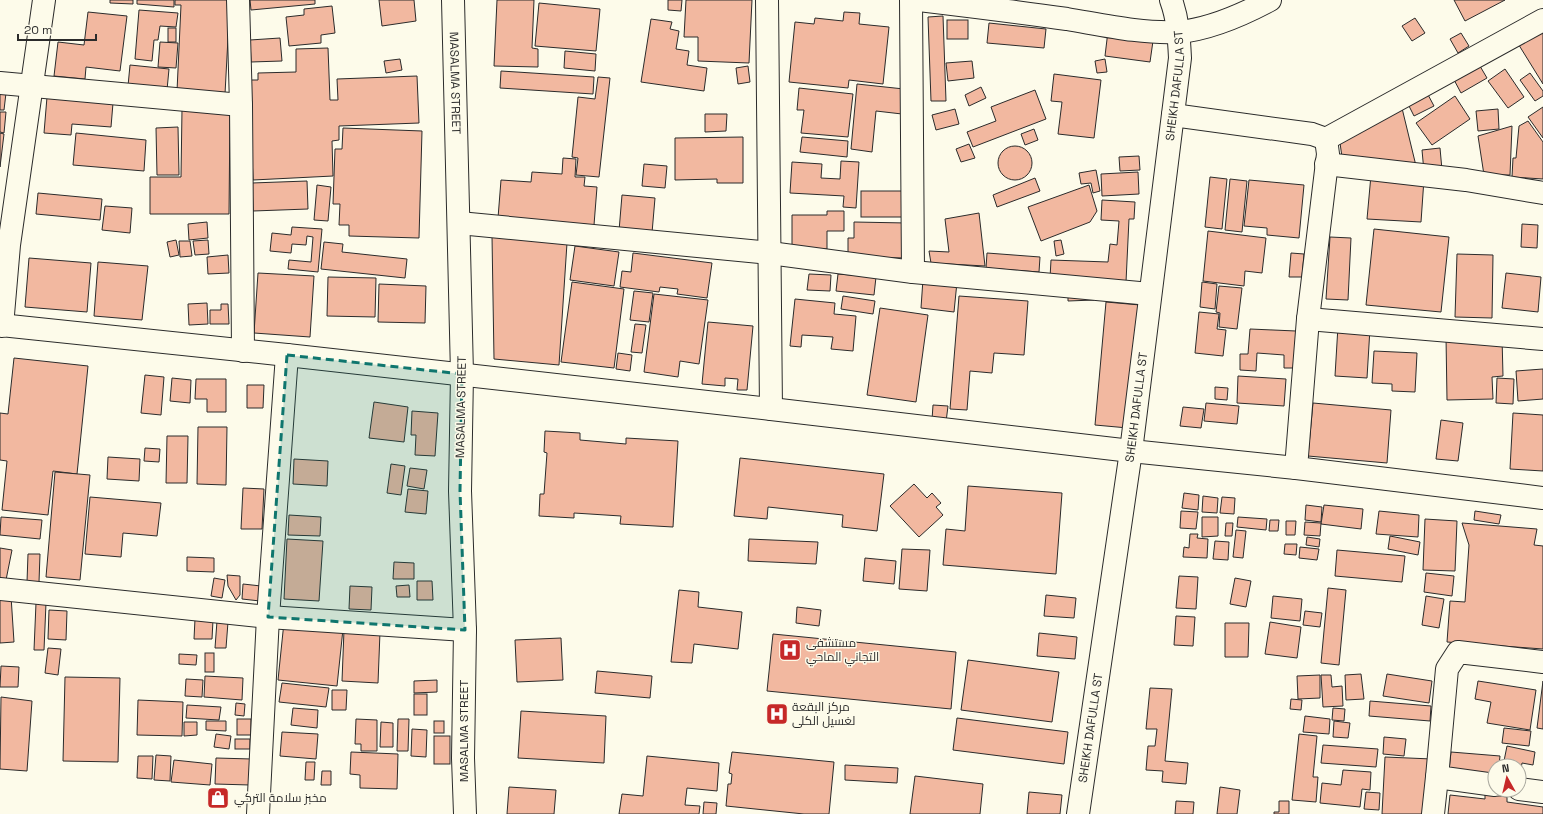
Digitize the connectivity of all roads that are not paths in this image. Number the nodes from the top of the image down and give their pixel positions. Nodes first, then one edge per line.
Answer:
1 (44, 0) edge
2 (238, 0) edge
3 (453, 0) edge
4 (767, 0) edge
5 (911, 0) edge
6 (919, 0) edge
7 (1171, 0) edge
8 (1270, 0) edge
9 (1015, 6) edge
10 (1543, 20) edge
11 (1179, 32) junction
12 (0, 83) edge
13 (31, 86) junction
14 (241, 105) junction
15 (1173, 115) junction
16 (1326, 139) junction
17 (1326, 164) junction
18 (1543, 193) edge
19 (459, 223) junction
20 (770, 253) junction
21 (913, 272) junction
22 (1150, 294) junction
23 (1308, 319) junction
24 (1, 325) edge
25 (1543, 339) edge
26 (244, 351) junction
27 (287, 355) junction
28 (462, 374) junction
29 (771, 409) junction
30 (1131, 452) junction
31 (1296, 468) junction
32 (1543, 498) edge
33 (0, 589) edge
34 (268, 617) junction
35 (465, 630) junction
36 (1543, 662) edge
37 (1437, 777) junction
38 (1487, 784) edge
39 (1527, 790) edge
40 (1543, 792) edge
41 (258, 814) edge
42 (464, 814) edge
43 (1078, 814) edge
44 (1433, 814) edge

1 - 13 street
2 - 14 street
3 - 19 street, MASALMA STREET
4 - 20 street
5 - 21 street
6 - 9 street
7 - 11 street, SHEIKH DAFULLA ST
8 - 11 street
9 - 11 street
10 - 16 street
11 - 15 street, SHEIKH DAFULLA ST
12 - 13 street
13 - 14 street
13 - 24 street
14 - 26 street
15 - 16 street
15 - 22 street, SHEIKH DAFULLA ST
16 - 17 street
17 - 18 street
17 - 23 street
19 - 20 street
19 - 28 street, MASALMA STREET
20 - 21 street
20 - 29 street
21 - 22 street
22 - 30 street, SHEIKH DAFULLA ST
23 - 25 street
23 - 31 street
24 - 26 street
26 - 27 street
27 - 28 street
27 - 34 street
28 - 29 street
28 - 35 street, MASALMA STREET
29 - 30 street
30 - 31 street
30 - 43 street, SHEIKH DAFULLA ST
31 - 32 street
33 - 34 street
34 - 35 street
34 - 41 street
35 - 42 street, MASALMA STREET
36 - 37 street
37 - 38 street
37 - 44 street
39 - 40 street

